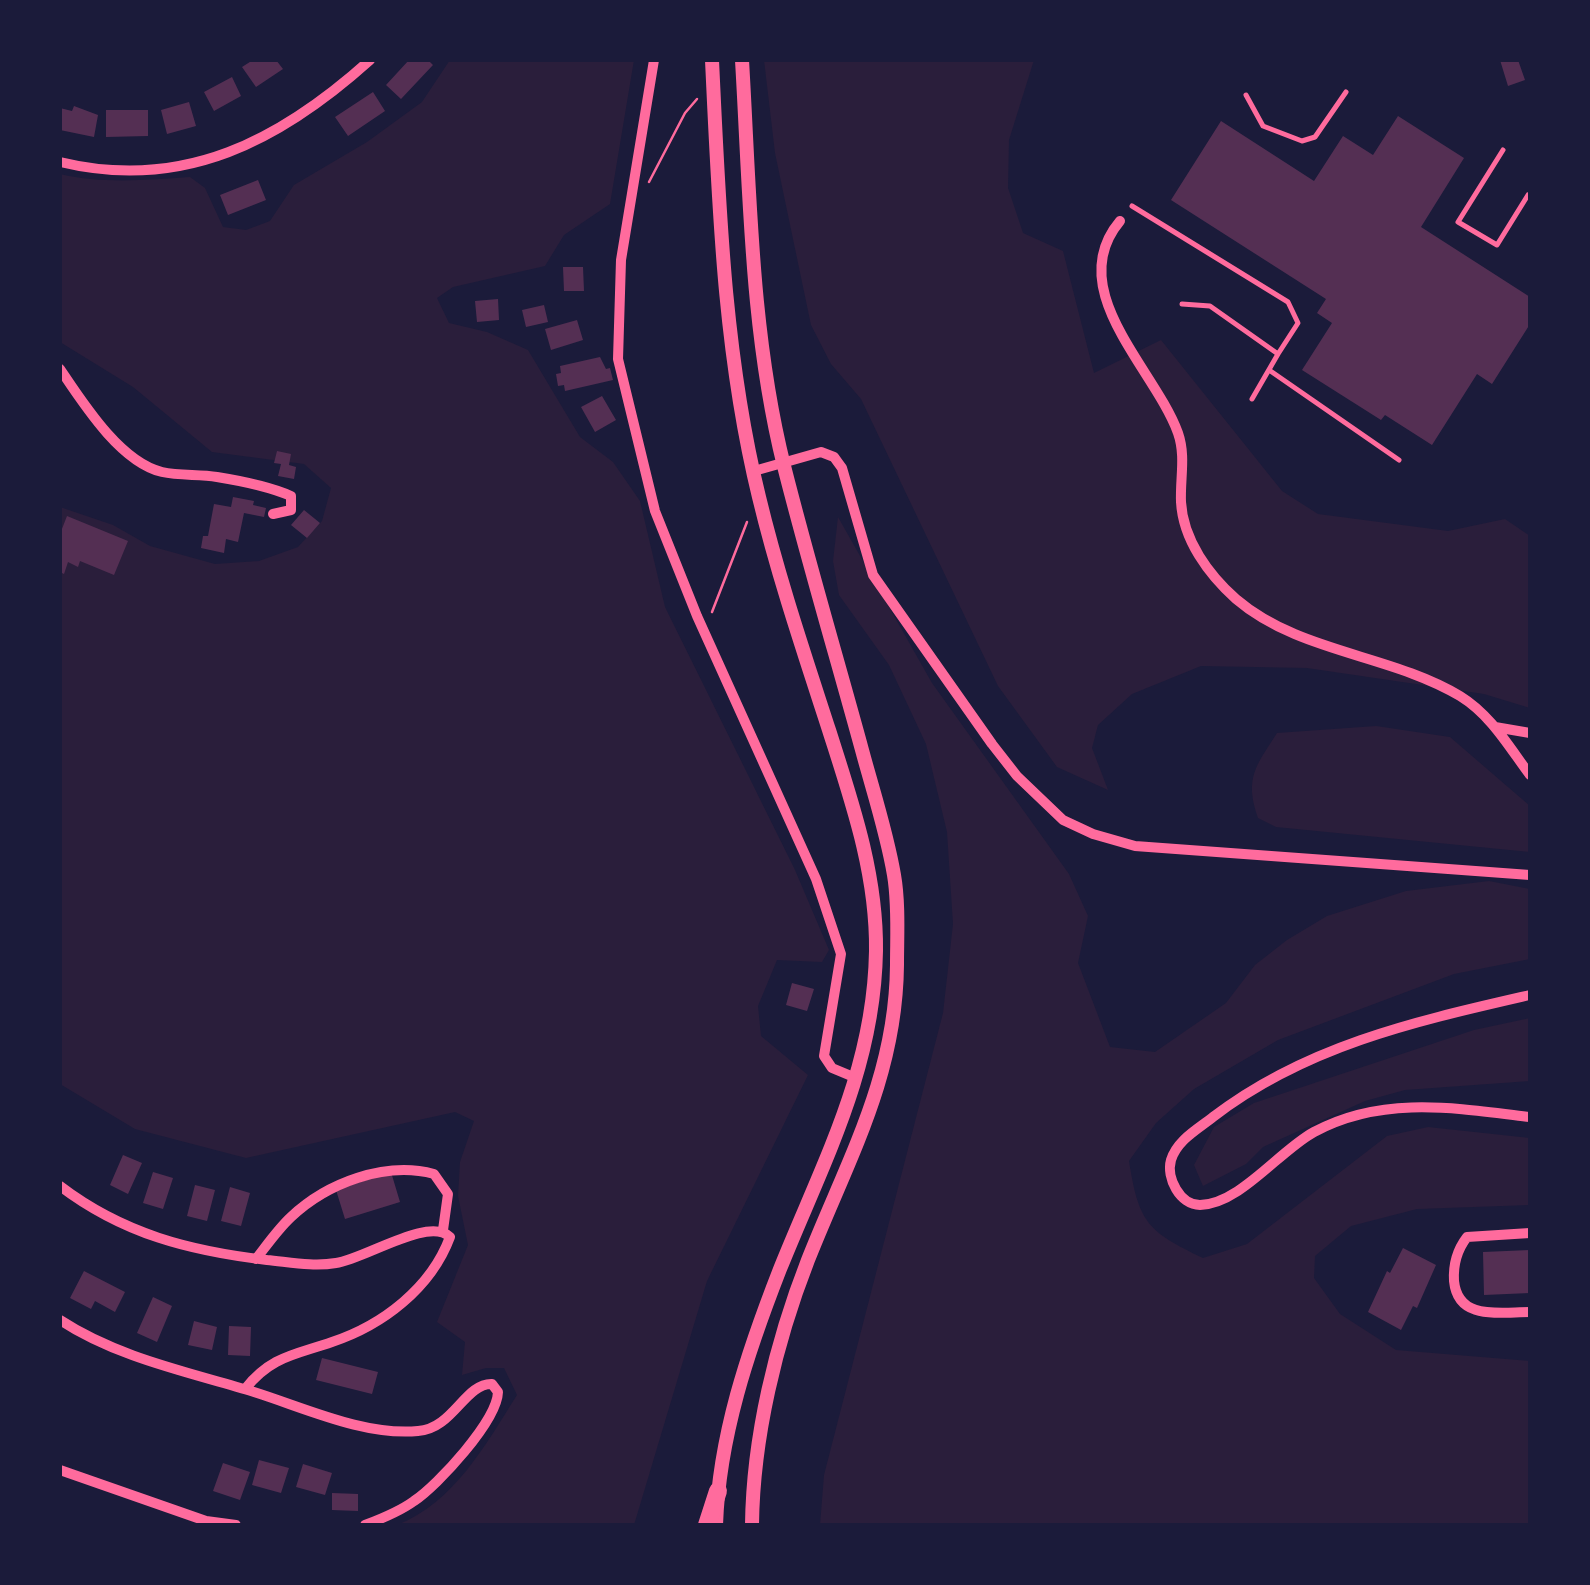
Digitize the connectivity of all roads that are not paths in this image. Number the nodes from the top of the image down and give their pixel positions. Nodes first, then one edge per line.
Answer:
1 (370, 60) edge
2 (654, 60) edge
3 (712, 60) edge
4 (742, 60) edge
5 (1346, 92) dead end
6 (1246, 95) dead end
7 (1503, 150) dead end
8 (60, 162) edge
9 (1528, 194) edge
10 (1132, 206) dead end
11 (1120, 221) dead end
12 (1182, 304) dead end
13 (1278, 354) junction
14 (60, 369) edge
15 (1269, 370) junction
16 (1252, 399) dead end
17 (1399, 460) dead end
18 (783, 462) junction
19 (754, 471) junction
20 (273, 514) dead end
21 (1496, 727) junction
22 (1530, 732) edge
23 (1530, 776) edge
24 (1530, 875) edge
25 (1530, 995) edge
26 (856, 1078) junction
27 (1530, 1117) edge
28 (60, 1186) edge
29 (444, 1230) junction
30 (1530, 1233) edge
31 (256, 1259) junction
32 (1530, 1312) edge
33 (60, 1320) edge
34 (245, 1389) junction
35 (60, 1470) edge
36 (718, 1491) junction
37 (236, 1525) edge
38 (364, 1525) edge
39 (707, 1525) edge
40 (716, 1525) edge
41 (752, 1525) edge

1 - 8 street
2 - 26 street
3 - 19 main road
4 - 18 main road
5 - 6 lane
7 - 9 lane
10 - 13 lane
11 - 21 street
12 - 13 lane
13 - 15 lane
14 - 20 street
15 - 16 lane
15 - 17 lane
18 - 19 street
18 - 24 street
18 - 41 main road
19 - 26 main road
21 - 22 street
21 - 23 street
25 - 27 street
26 - 36 main road
28 - 31 street
29 - 31 street
29 - 31 street
29 - 34 street
30 - 32 street
33 - 34 street
34 - 38 street
35 - 37 street
36 - 39 highway
36 - 40 main road

